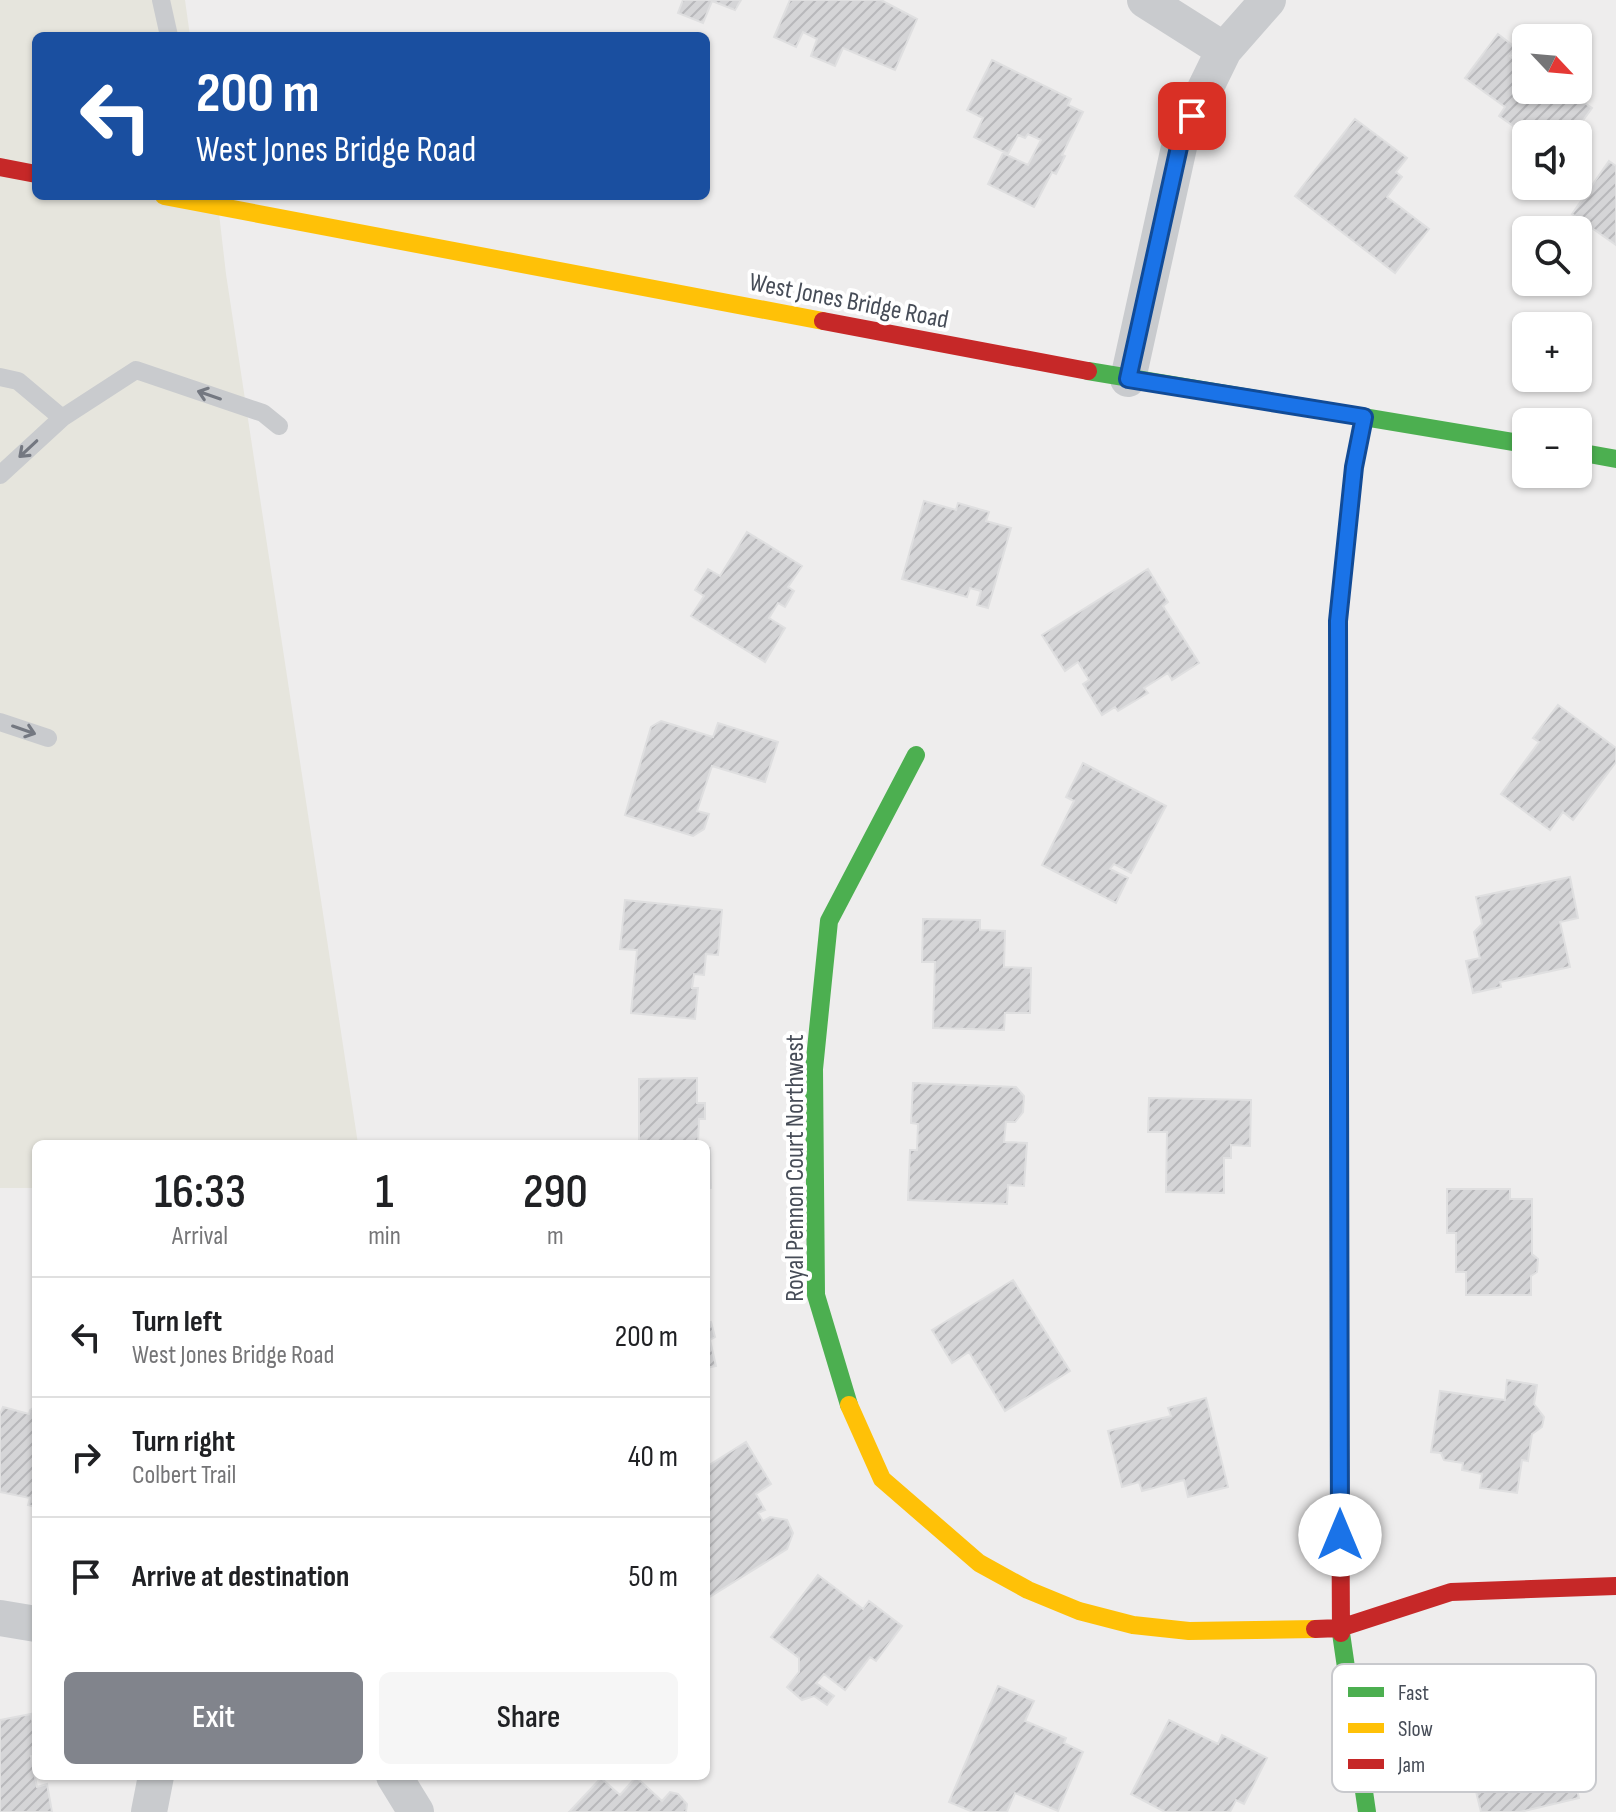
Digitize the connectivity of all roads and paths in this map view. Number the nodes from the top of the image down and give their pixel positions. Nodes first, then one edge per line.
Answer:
1 (161, 0) edge
2 (1145, 0) edge
3 (1268, 0) edge
4 (168, 32) edge
5 (1224, 50) junction
6 (0, 167) edge
7 (32, 173) edge
8 (190, 200) edge
9 (0, 377) edge
10 (1128, 379) junction
11 (1364, 417) junction
12 (62, 418) junction
13 (279, 426) dead end
14 (1512, 442) edge
15 (1592, 455) edge
16 (1616, 459) edge
17 (0, 475) edge
18 (0, 722) edge
19 (48, 738) dead end
20 (916, 755) dead end
21 (1616, 1586) edge
22 (0, 1618) edge
23 (32, 1623) edge
24 (1340, 1628) junction
25 (1345, 1664) edge
26 (155, 1780) edge
27 (396, 1780) edge
28 (1364, 1792) edge
29 (149, 1812) edge
30 (416, 1812) edge
31 (1367, 1812) edge

1 - 4 lane
2 - 5 street
3 - 5 street
5 - 10 street
6 - 7 street
8 - 10 street, West Jones Bridge Road
9 - 12 lane
10 - 11 street, West Jones Bridge Road
11 - 14 street, West Jones Bridge Road
11 - 24 street
13 -> 12 lane
12 -> 17 lane
15 - 16 street
18 -> 19 lane
20 - 24 street, Royal Pennon Court Northwest
21 - 24 street, Royal Pennon Court Northwest
22 - 23 street
24 - 25 street
26 - 29 street
27 - 30 street
28 - 31 street

